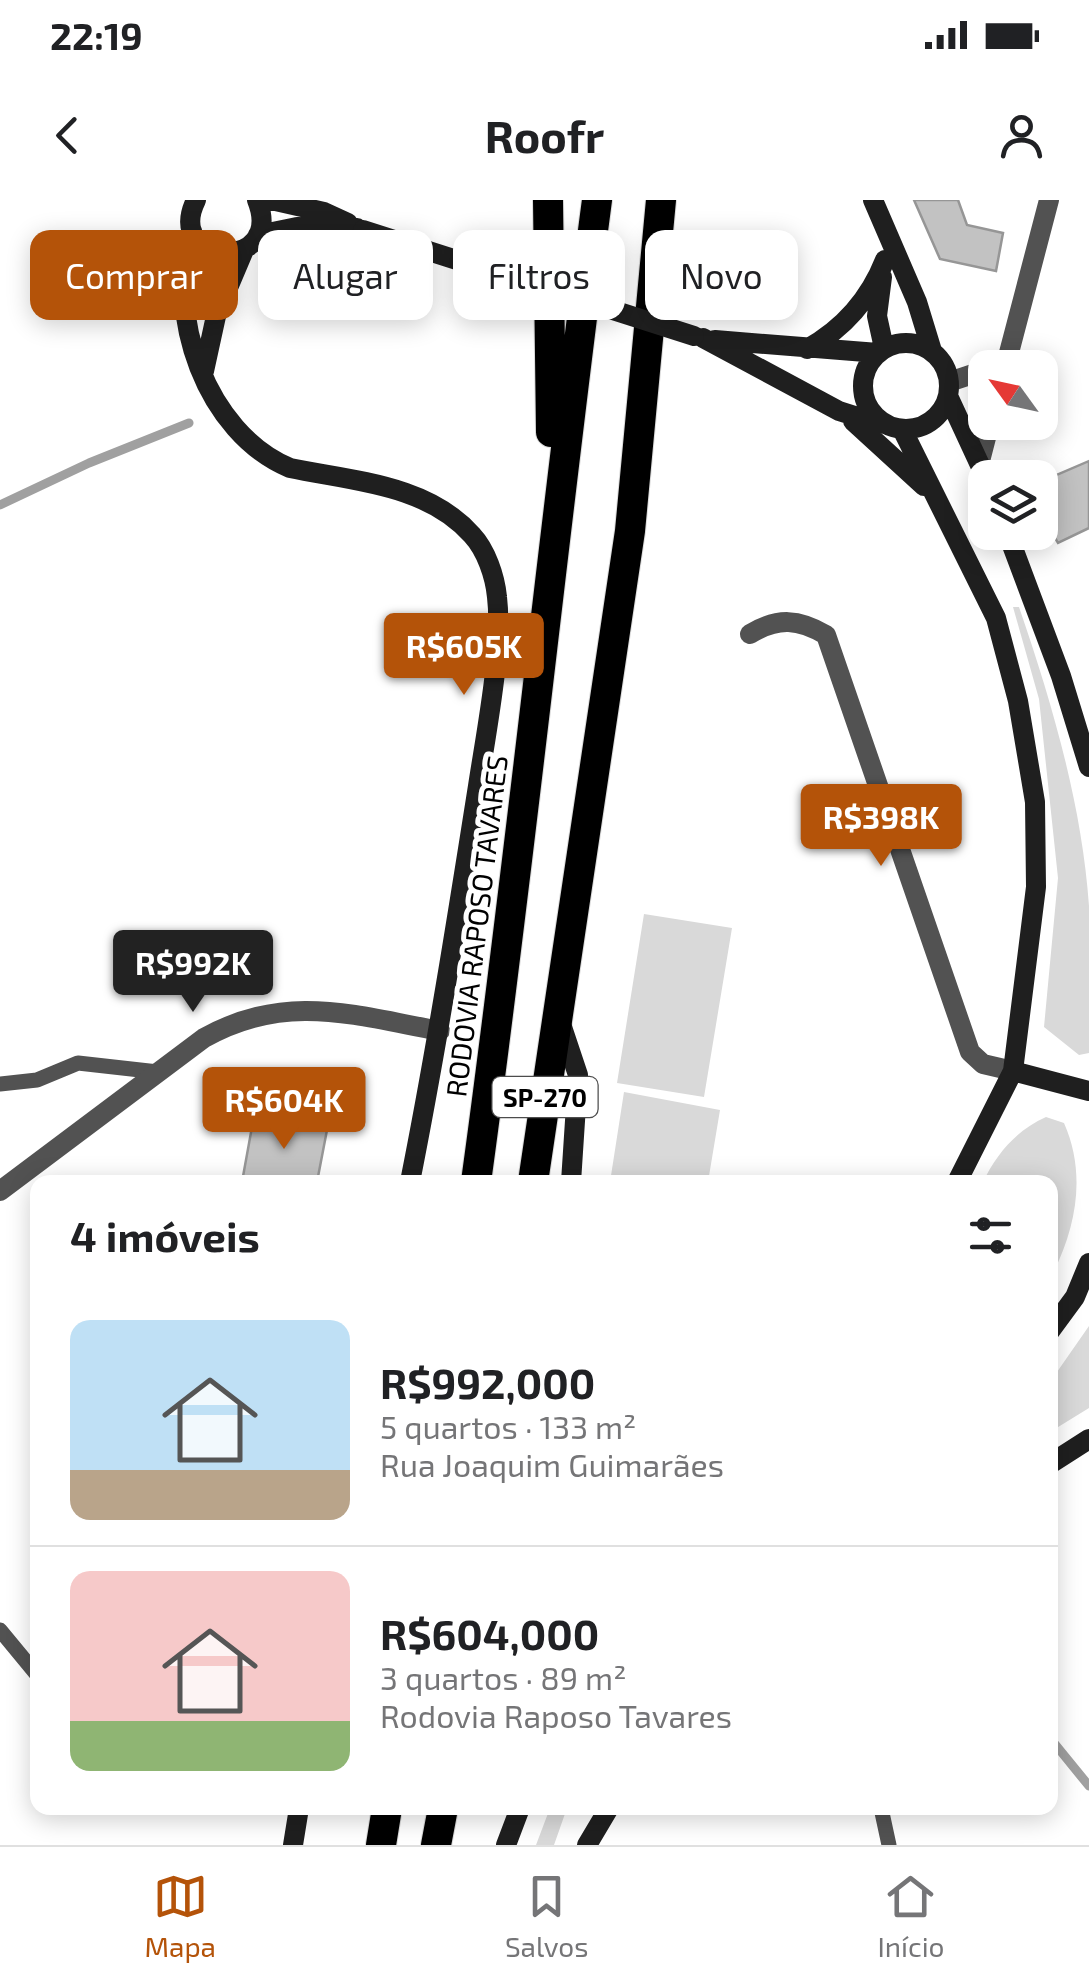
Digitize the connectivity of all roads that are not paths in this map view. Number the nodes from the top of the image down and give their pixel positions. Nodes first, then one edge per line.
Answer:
1 (257, 200) edge
2 (271, 200) edge
3 (548, 200) edge
4 (598, 200) edge
5 (661, 200) edge
6 (873, 200) edge
7 (1049, 200) edge
8 (190, 212) edge
9 (360, 229) junction
10 (251, 242) junction
11 (886, 250) junction
12 (698, 337) junction
13 (807, 349) junction
14 (881, 350) junction
15 (1006, 350) edge
16 (932, 352) junction
17 (203, 373) junction
18 (968, 379) edge
19 (948, 389) junction
20 (839, 411) junction
21 (895, 428) junction
22 (979, 460) edge
23 (942, 505) junction
24 (552, 538) junction
25 (1014, 550) edge
26 (750, 634) dead end
27 (1086, 742) edge
28 (1089, 767) edge
29 (556, 1011) junction
30 (440, 1031) junction
31 (1013, 1071) junction
32 (158, 1072) junction
33 (0, 1084) edge
34 (1089, 1092) edge
35 (411, 1175) edge
36 (477, 1175) edge
37 (534, 1175) edge
38 (571, 1175) edge
39 (961, 1175) edge
40 (0, 1192) edge
41 (1089, 1262) edge
42 (1082, 1294) edge
43 (1058, 1322) edge
44 (1089, 1439) edge
45 (1058, 1459) edge
46 (0, 1630) edge
47 (30, 1666) edge
48 (298, 1815) edge
49 (386, 1815) edge
50 (442, 1815) edge
51 (517, 1815) edge
52 (605, 1815) edge
53 (883, 1815) edge
54 (293, 1845) edge
55 (381, 1845) edge
56 (436, 1845) edge
57 (506, 1845) edge
58 (588, 1845) edge
59 (889, 1845) edge

1 - 10 main road
2 - 9 main road
3 - 24 highway
4 - 24 highway, RODOVIA RAPOSO TAVARES / SP-270
5 - 29 highway, SP-270
6 - 11 main road
7 - 15 street
8 - 10 main road
8 - 17 main road, RODOVIA RAPOSO TAVARES
9 - 10 main road
9 - 12 main road, bridge
10 - 17 main road
11 - 13 main road
11 - 14 main road
11 - 16 main road
12 - 13 main road
12 - 20 main road
13 - 14 main road
14 - 16 main road
14 - 21 main road
16 - 19 main road
17 - 30 main road, RODOVIA RAPOSO TAVARES
18 - 19 street
19 - 21 main road
19 - 22 main road
20 - 21 main road
20 - 23 main road
21 - 23 main road
23 - 31 main road
24 - 36 highway, RODOVIA RAPOSO TAVARES / SP-270
25 - 27 main road
26 - 31 street
27 - 28 main road
29 - 37 highway, SP-270
29 - 38 main road
30 - 32 street
30 - 35 main road, RODOVIA RAPOSO TAVARES
31 - 34 main road
31 - 39 main road
32 - 33 lane
32 - 40 street
41 - 42 main road
42 - 43 main road
44 - 45 main road
46 - 47 lane
48 - 54 main road
49 - 55 highway
50 - 56 highway
51 - 57 main road
52 - 58 main road
53 - 59 lane

